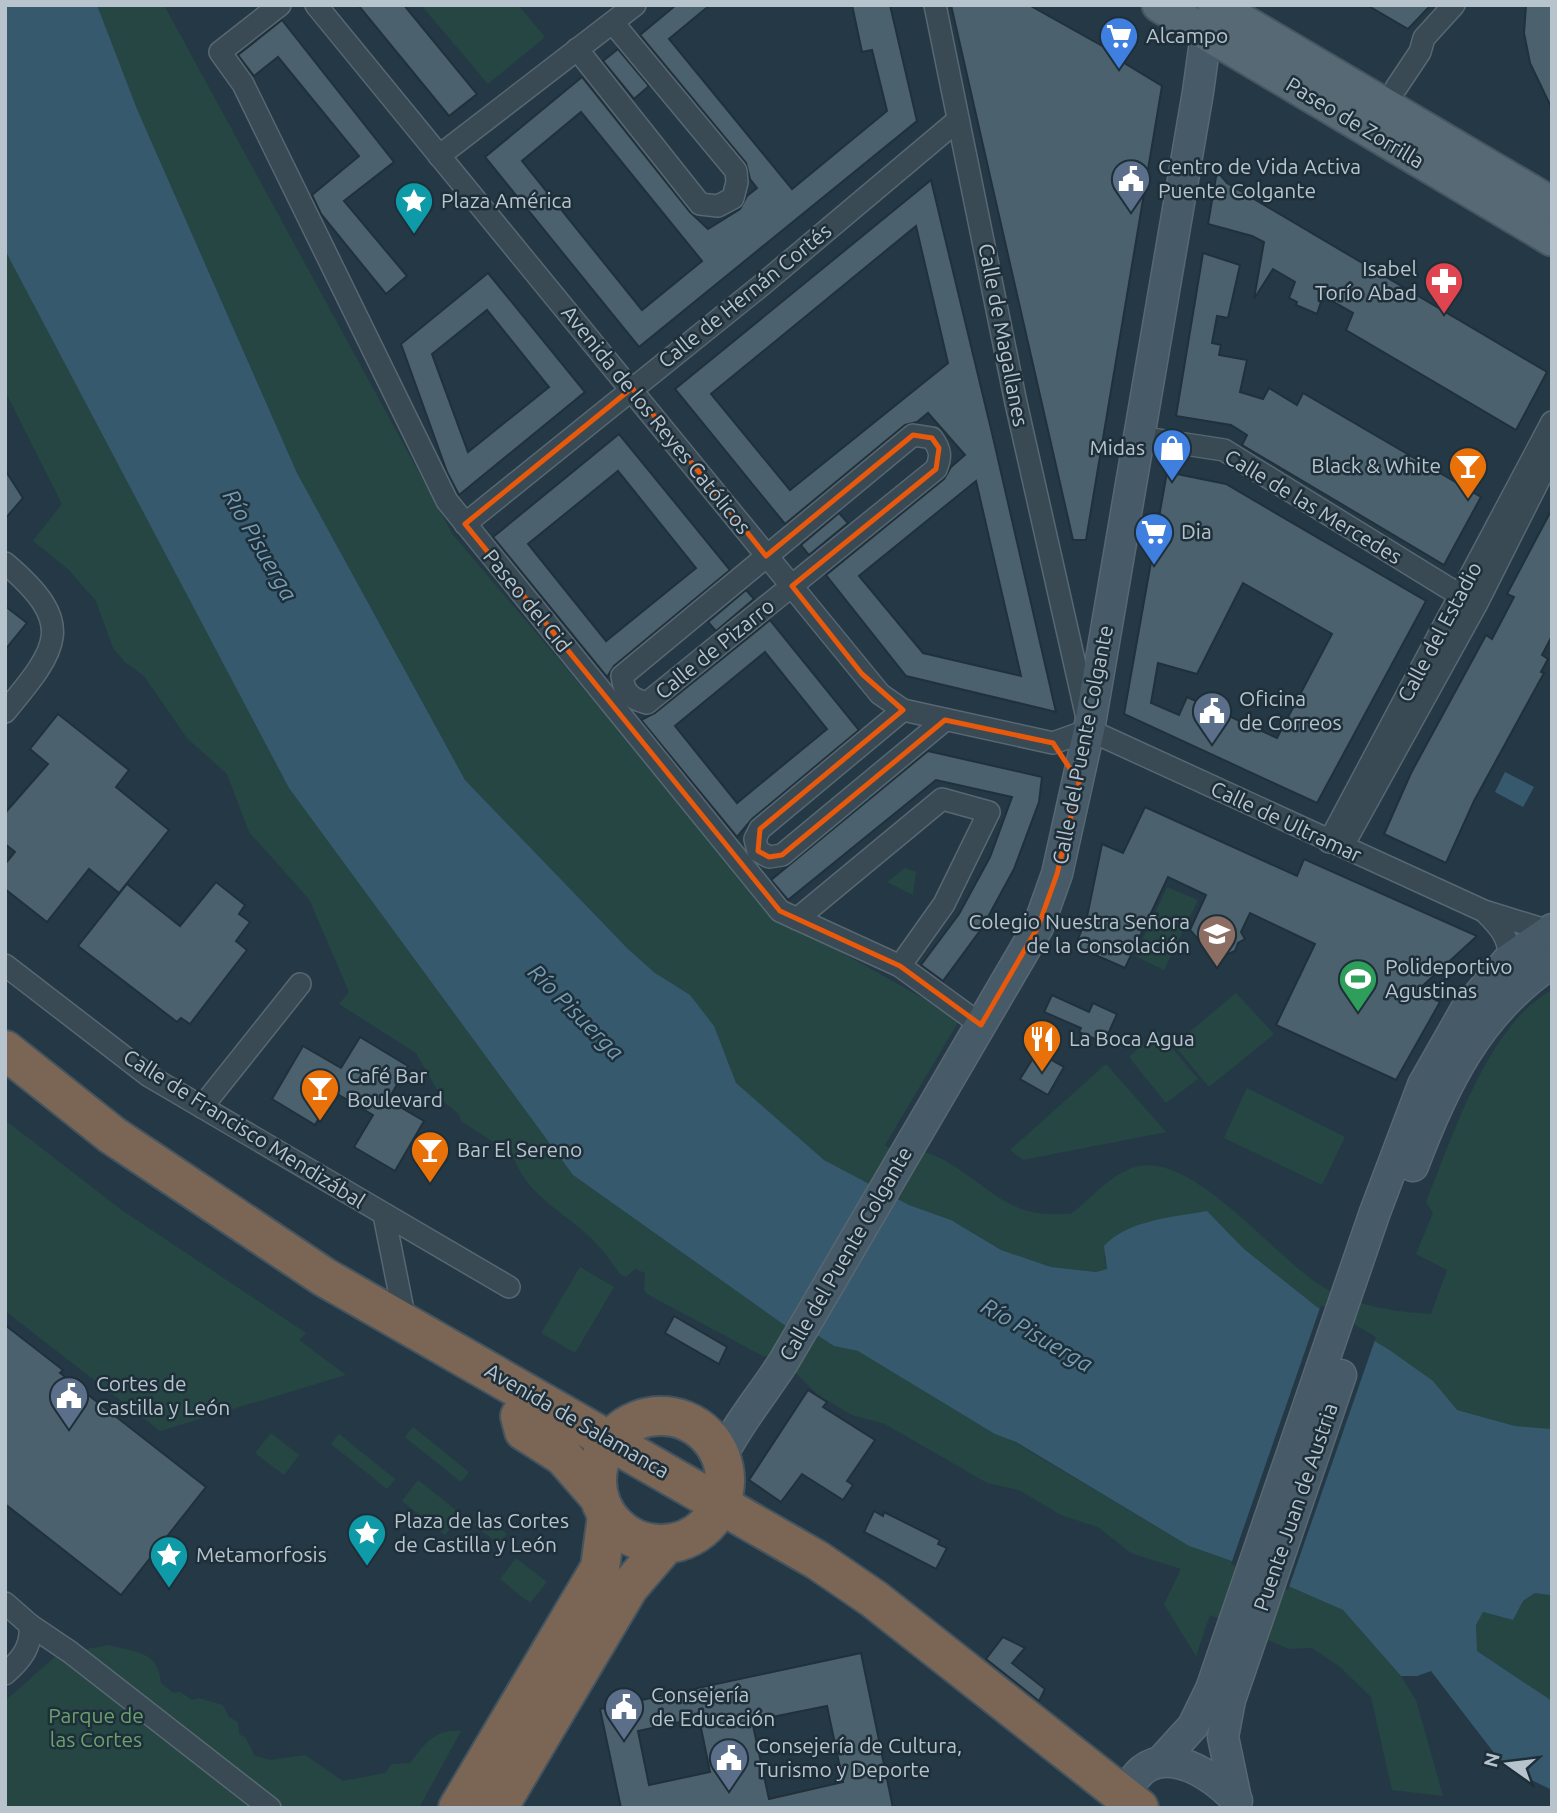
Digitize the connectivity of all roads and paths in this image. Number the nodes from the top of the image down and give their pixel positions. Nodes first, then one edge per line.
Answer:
1 (280, 5) edge
2 (316, 5) edge
3 (635, 5) edge
4 (935, 5) edge
5 (1159, 5) edge
6 (1454, 5) edge
7 (1215, 12) edge
8 (613, 23) junction
9 (577, 49) junction
10 (1396, 88) dead end
11 (958, 120) junction
12 (439, 156) junction
13 (1552, 204) edge
14 (1552, 239) edge
15 (632, 388) junction
16 (1552, 422) edge
17 (1139, 437) junction
18 (1552, 454) edge
19 (465, 524) junction
20 (766, 556) junction
21 (5, 562) edge
22 (792, 586) junction
23 (1468, 601) junction
24 (1088, 662) junction
25 (903, 710) junction
26 (5, 712) edge
27 (945, 720) junction
28 (1089, 730) junction
29 (1053, 743) junction
30 (1079, 782) junction
31 (1336, 845) junction
32 (1485, 911) junction
33 (797, 919) junction
34 (1550, 930) edge
35 (1509, 959) junction
36 (1552, 963) edge
37 (5, 965) edge
38 (900, 966) junction
39 (300, 984) dead end
40 (981, 1025) junction
41 (5, 1050) edge
42 (5, 1080) edge
43 (202, 1107) junction
44 (384, 1215) junction
45 (1385, 1215) junction
46 (509, 1287) dead end
47 (404, 1315) junction
48 (721, 1458) junction
49 (604, 1479) junction
50 (715, 1513) junction
51 (666, 1544) junction
52 (5, 1603) edge
53 (30, 1630) junction
54 (5, 1674) edge
55 (1226, 1678) junction
56 (1162, 1760) junction
57 (1239, 1803) edge
58 (1122, 1805) edge
59 (270, 1808) edge
60 (458, 1808) edge
61 (498, 1808) edge

1 - 19 street, Paseo del Cid
2 - 12 street, Avenida de los Reyes Católicos
3 - 8 street
4 - 11 street, Calle de Magallanes
5 - 7 main road, Paseo de Zorrilla
6 - 10 street
7 - 13 main road, Paseo de Zorrilla
7 - 14 main road, Paseo de Zorrilla
7 - 17 street, Calle del Puente Colgante
8 - 9 street
8 - 9 street
9 - 12 street
11 - 15 street, Calle de Hernán Cortés
11 - 24 street, Calle de Magallanes
12 - 15 street, Avenida de los Reyes Católicos
15 - 19 street, Calle de Hernán Cortés
15 - 20 street, Avenida de los Reyes Católicos
16 - 23 street, Calle del Estadio
17 - 23 street, Calle de las Mercedes
17 - 24 street, Calle del Puente Colgante
18 - 23 street, Calle del Estadio
19 - 33 street, Paseo del Cid
20 - 22 street, Avenida de los Reyes Católicos
20 - 22 street, Calle de Pizarro
20 - 22 street, Calle de Pizarro
21 - 26 street
22 - 25 street, Avenida de los Reyes Católicos
23 - 31 street, Calle del Estadio
24 - 28 street, Calle del Puente Colgante
25 - 27 street, Avenida de los Reyes Católicos
25 - 27 street
27 - 29 street, Avenida de los Reyes Católicos
28 - 29 street
28 - 30 street, Calle del Puente Colgante
28 - 31 street, Calle de Ultramar
29 - 30 street
30 - 40 street, Calle del Puente Colgante
31 - 32 street, Calle de Ultramar
32 - 34 street, Calle de Ultramar
32 - 35 street, Calle de Ultramar
33 - 38 street, Paseo del Cid
33 - 38 street
34 - 35 street
35 - 45 street
36 - 45 street
37 - 43 street, Calle de Francisco Mendizábal
38 - 40 street, Paseo del Cid
39 - 43 street
40 - 48 street, Calle del Puente Colgante
41 - 47 highway, Avenida de Salamanca
42 - 49 highway, Avenida de Salamanca
43 - 44 street, Calle de Francisco Mendizábal
44 - 46 street, Calle de Francisco Mendizábal
44 - 47 street, Calle de Francisco Mendizábal
45 - 55 street, Puente Juan de Austria
47 - 49 highway, Avenida de Salamanca
48 - 49 highway
48 - 50 highway
49 - 50 highway, Avenida de Salamanca
49 - 51 highway
49 - 60 highway
50 - 51 highway
50 - 58 highway, Avenida de Salamanca
51 - 61 highway
52 - 53 street
53 - 54 street
53 - 59 street
55 - 56 street, Puente Juan de Austria
55 - 57 street, Puente Juan de Austria
56 - 57 street
56 - 58 street, Puente Juan de Austria

